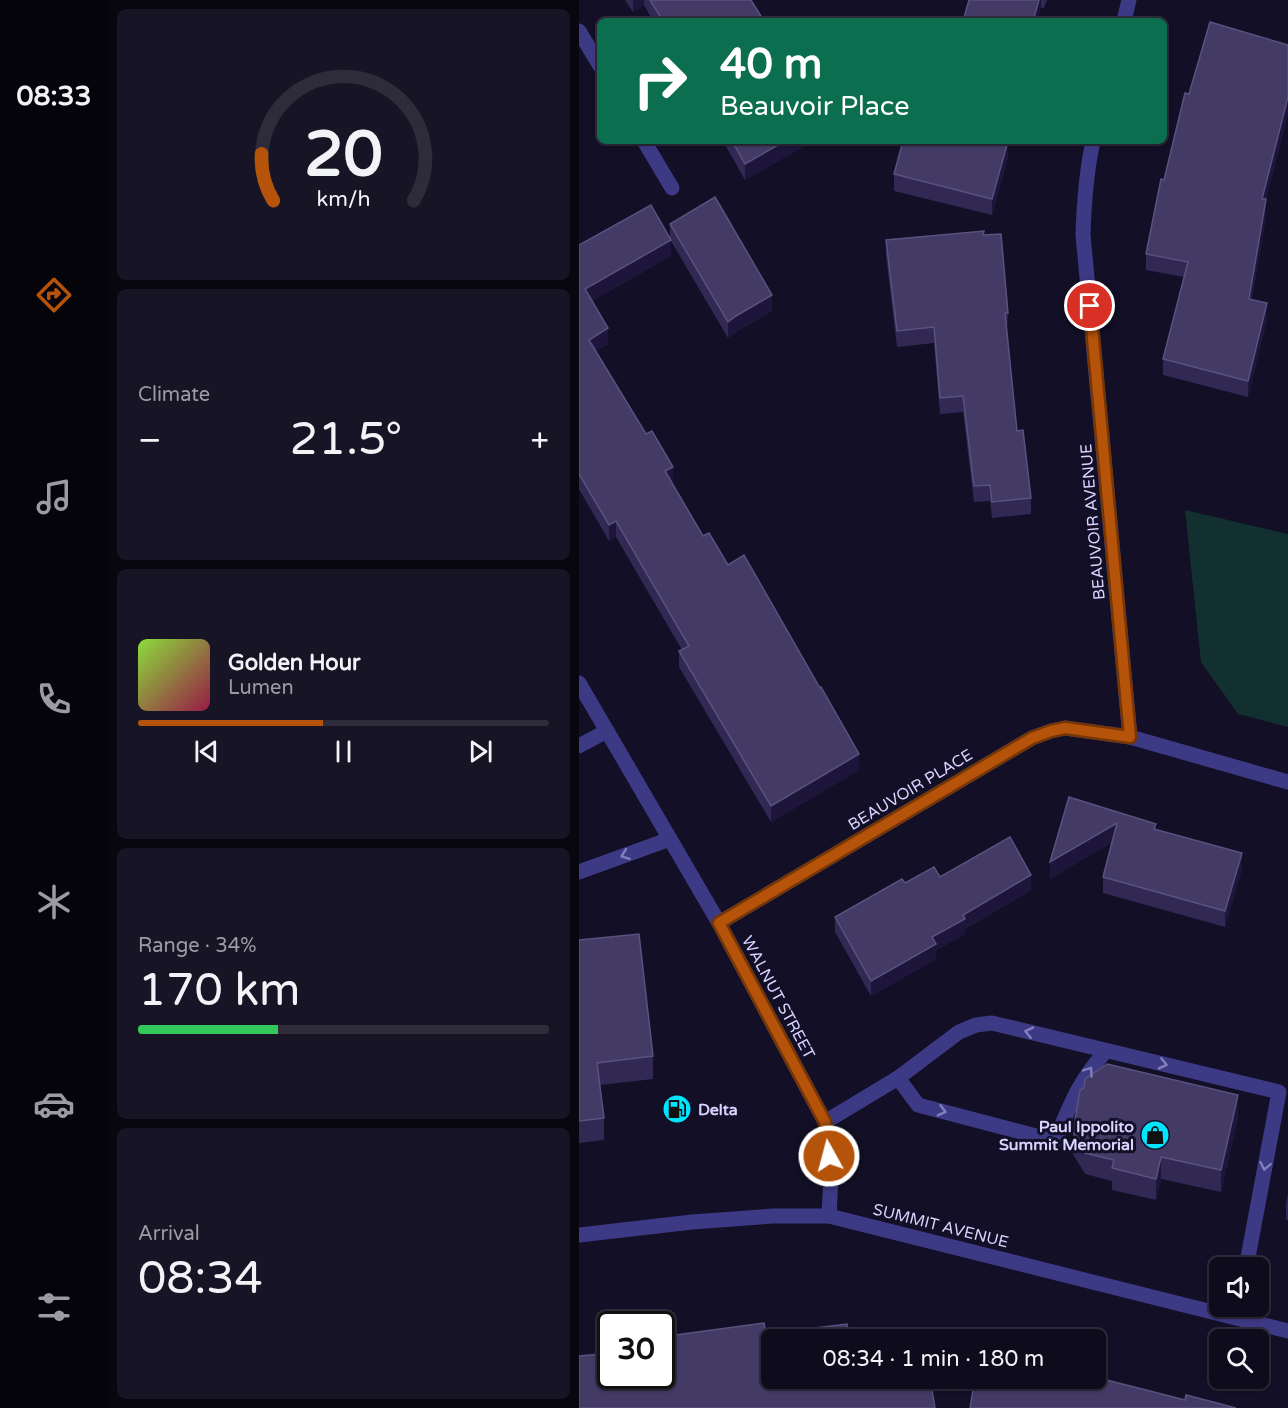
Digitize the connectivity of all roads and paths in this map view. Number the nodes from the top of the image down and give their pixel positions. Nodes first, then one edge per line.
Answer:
1 (1129, 0) edge
2 (1125, 18) edge
3 (579, 31) edge
4 (597, 61) edge
5 (646, 144) edge
6 (1092, 144) edge
7 (672, 188) dead end
8 (579, 683) edge
9 (607, 731) junction
10 (1130, 737) junction
11 (579, 747) edge
12 (1288, 782) edge
13 (670, 839) junction
14 (579, 872) edge
15 (719, 923) junction
16 (1106, 1050) junction
17 (898, 1078) junction
18 (825, 1122) junction
19 (829, 1216) junction
20 (579, 1235) edge
21 (1248, 1257) edge
22 (1209, 1306) edge
23 (1250, 1317) edge
24 (1288, 1331) edge

1 - 2 street
3 - 4 street
5 - 7 street
6 - 10 street, BEAUVOIR AVENUE
8 - 9 street, WALNUT STREET
9 - 11 street
9 - 13 street, WALNUT STREET
10 - 12 street
10 - 15 street, BEAUVOIR PLACE
13 -> 14 street
13 - 15 street, WALNUT STREET
15 - 18 street, WALNUT STREET
16 -> 17 street
17 -> 16 street
16 -> 21 street
17 - 18 street
18 - 19 street, WALNUT STREET
19 - 20 street, SUMMIT AVENUE
19 - 22 street, SUMMIT AVENUE
23 - 24 street, SUMMIT AVENUE

